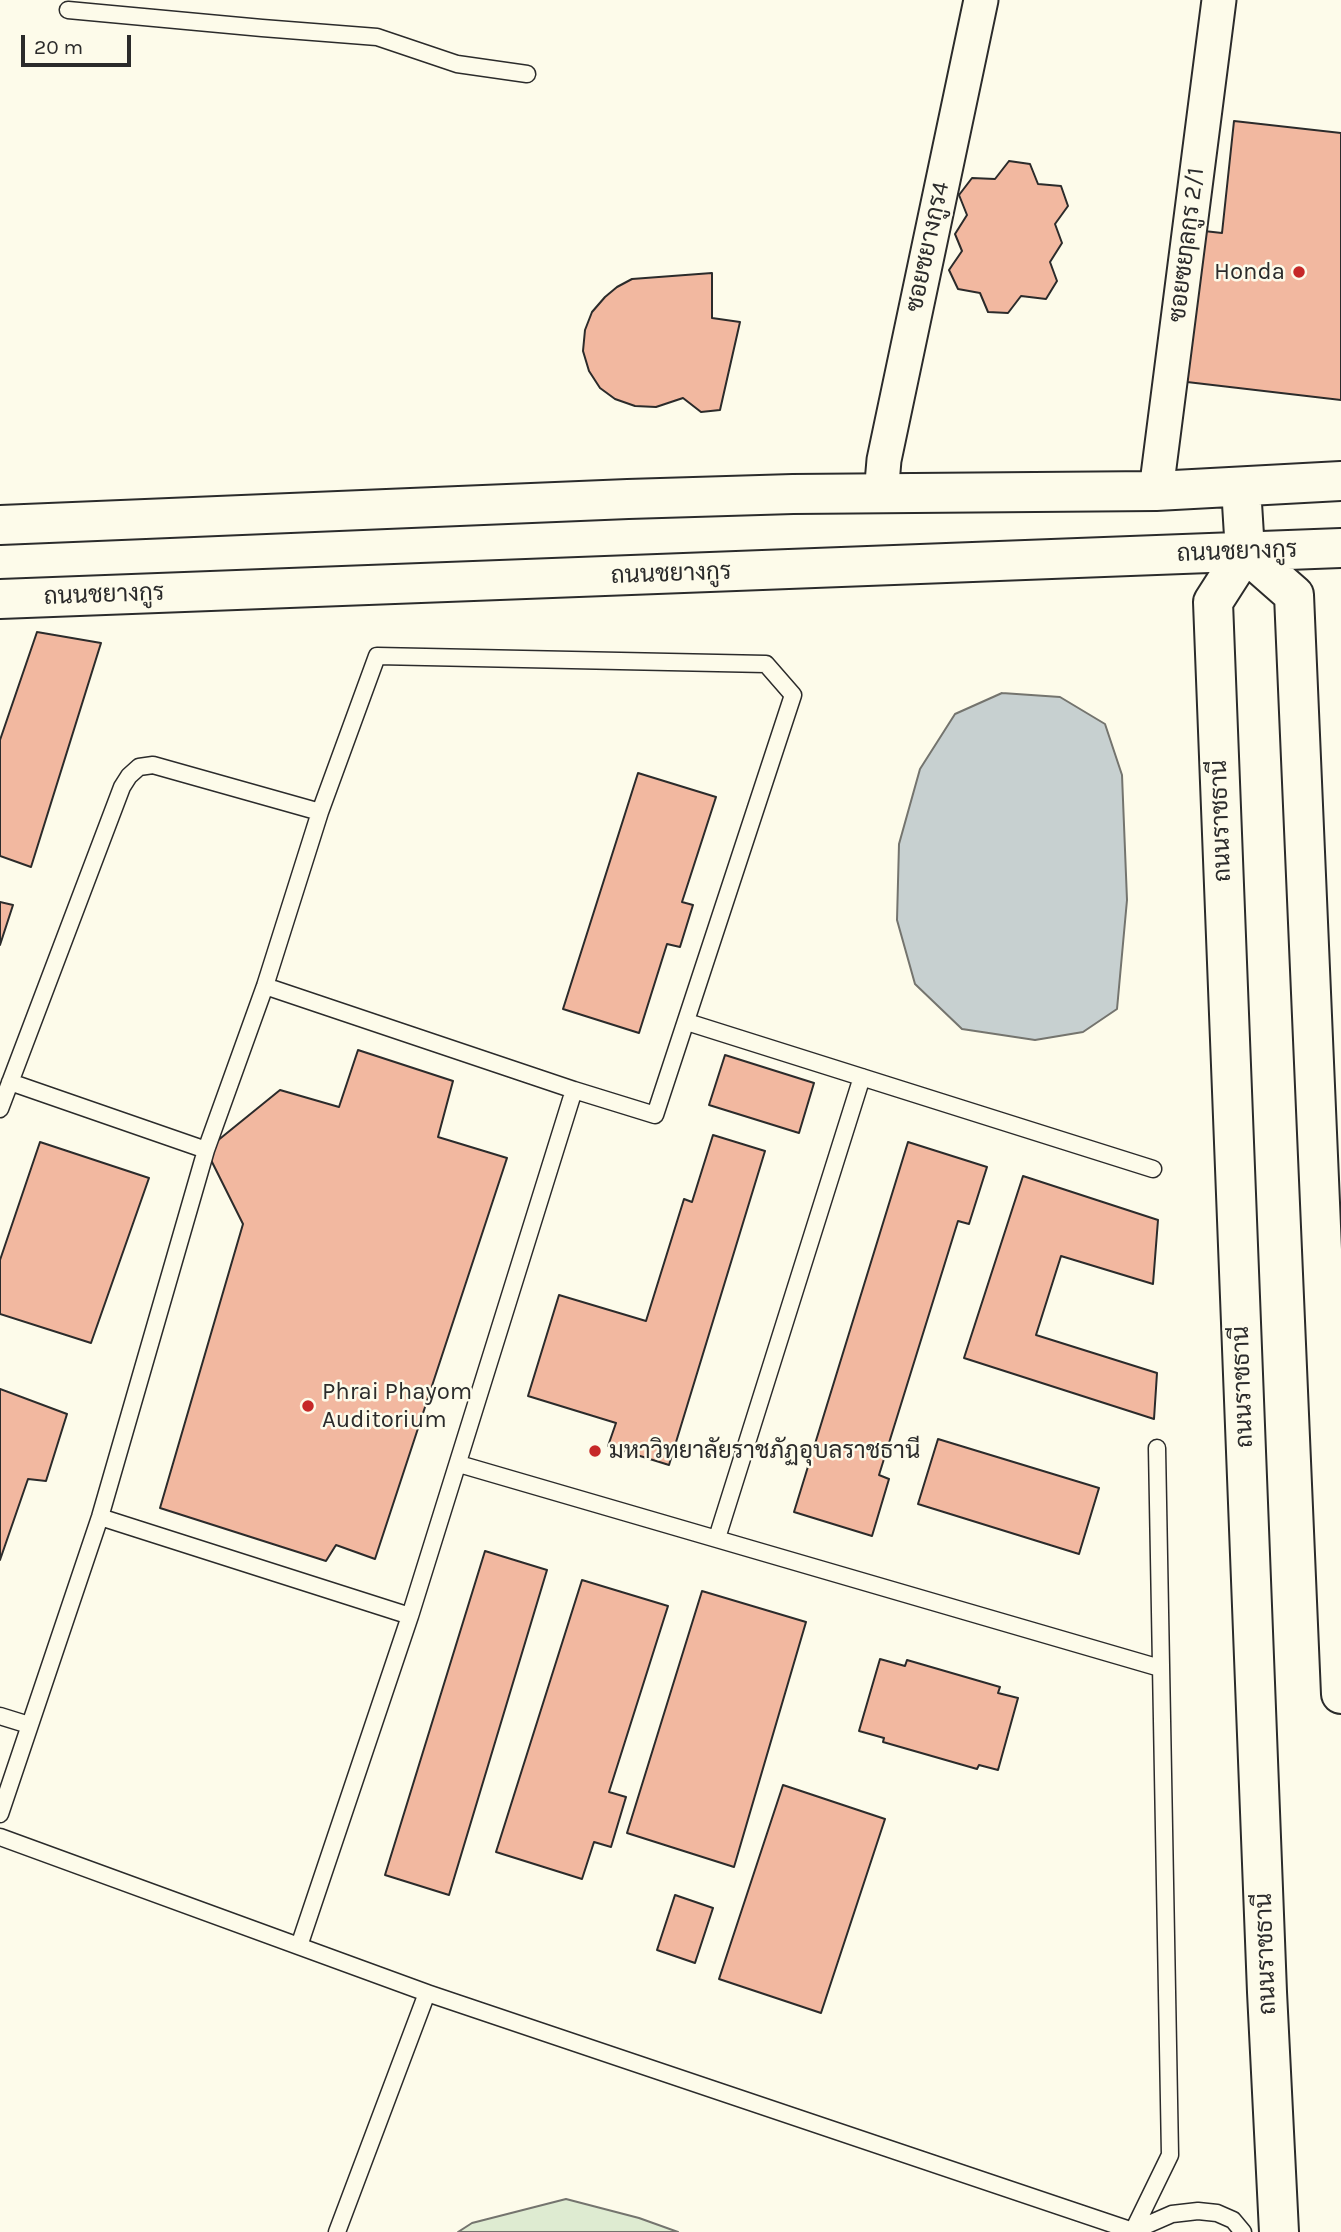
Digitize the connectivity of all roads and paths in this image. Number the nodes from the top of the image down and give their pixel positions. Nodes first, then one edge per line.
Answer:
1 (981, 0) edge
2 (1219, 0) edge
3 (68, 10) dead end
4 (527, 74) dead end
5 (1341, 481) edge
6 (1241, 487) junction
7 (1156, 491) junction
8 (881, 495) junction
9 (0, 525) edge
10 (1341, 548) edge
11 (1245, 552) junction
12 (0, 599) edge
13 (320, 812) junction
14 (265, 986) junction
15 (687, 1022) junction
16 (862, 1077) junction
17 (10, 1082) junction
18 (574, 1090) junction
19 (0, 1109) edge
20 (206, 1150) junction
21 (1153, 1169) dead end
22 (1334, 1376) edge
23 (1157, 1448) dead end
24 (459, 1464) junction
25 (100, 1517) junction
26 (716, 1538) junction
27 (410, 1616) junction
28 (1340, 1624) edge
29 (1160, 1668) junction
30 (1341, 1694) edge
31 (0, 1716) edge
32 (29, 1725) junction
33 (0, 1814) edge
34 (0, 1837) edge
35 (299, 1946) junction
36 (427, 1993) junction
37 (337, 2232) edge
38 (1133, 2232) edge
39 (1243, 2232) edge
40 (1279, 2232) edge

1 - 8 street, ซอยชยางกูร4
2 - 7 street, ซอยซยๅลกูร 2/1
3 - 4 lane
5 - 6 main road
6 - 7 main road
6 - 11 main road
7 - 8 main road
8 - 9 main road
10 - 11 main road, ถนนชยางกูร
11 - 12 main road, ถนนชยางกูร
11 - 22 main road
11 - 40 main road, ถนนราชธานี
13 - 14 lane
13 - 15 lane
13 - 17 lane
14 - 18 lane
14 - 20 lane
15 - 16 lane
15 - 18 lane
16 - 21 lane
16 - 26 lane
17 - 19 lane
17 - 20 lane
18 - 24 lane
20 - 25 lane
22 - 28 main road
23 - 29 lane
24 - 26 lane
24 - 27 lane
25 - 27 lane
25 - 32 lane
26 - 29 lane
27 - 35 lane
28 - 30 main road
29 - 38 lane
31 - 32 lane
32 - 33 lane
34 - 35 lane
35 - 36 lane
36 - 37 lane
36 - 38 lane
38 - 39 lane

